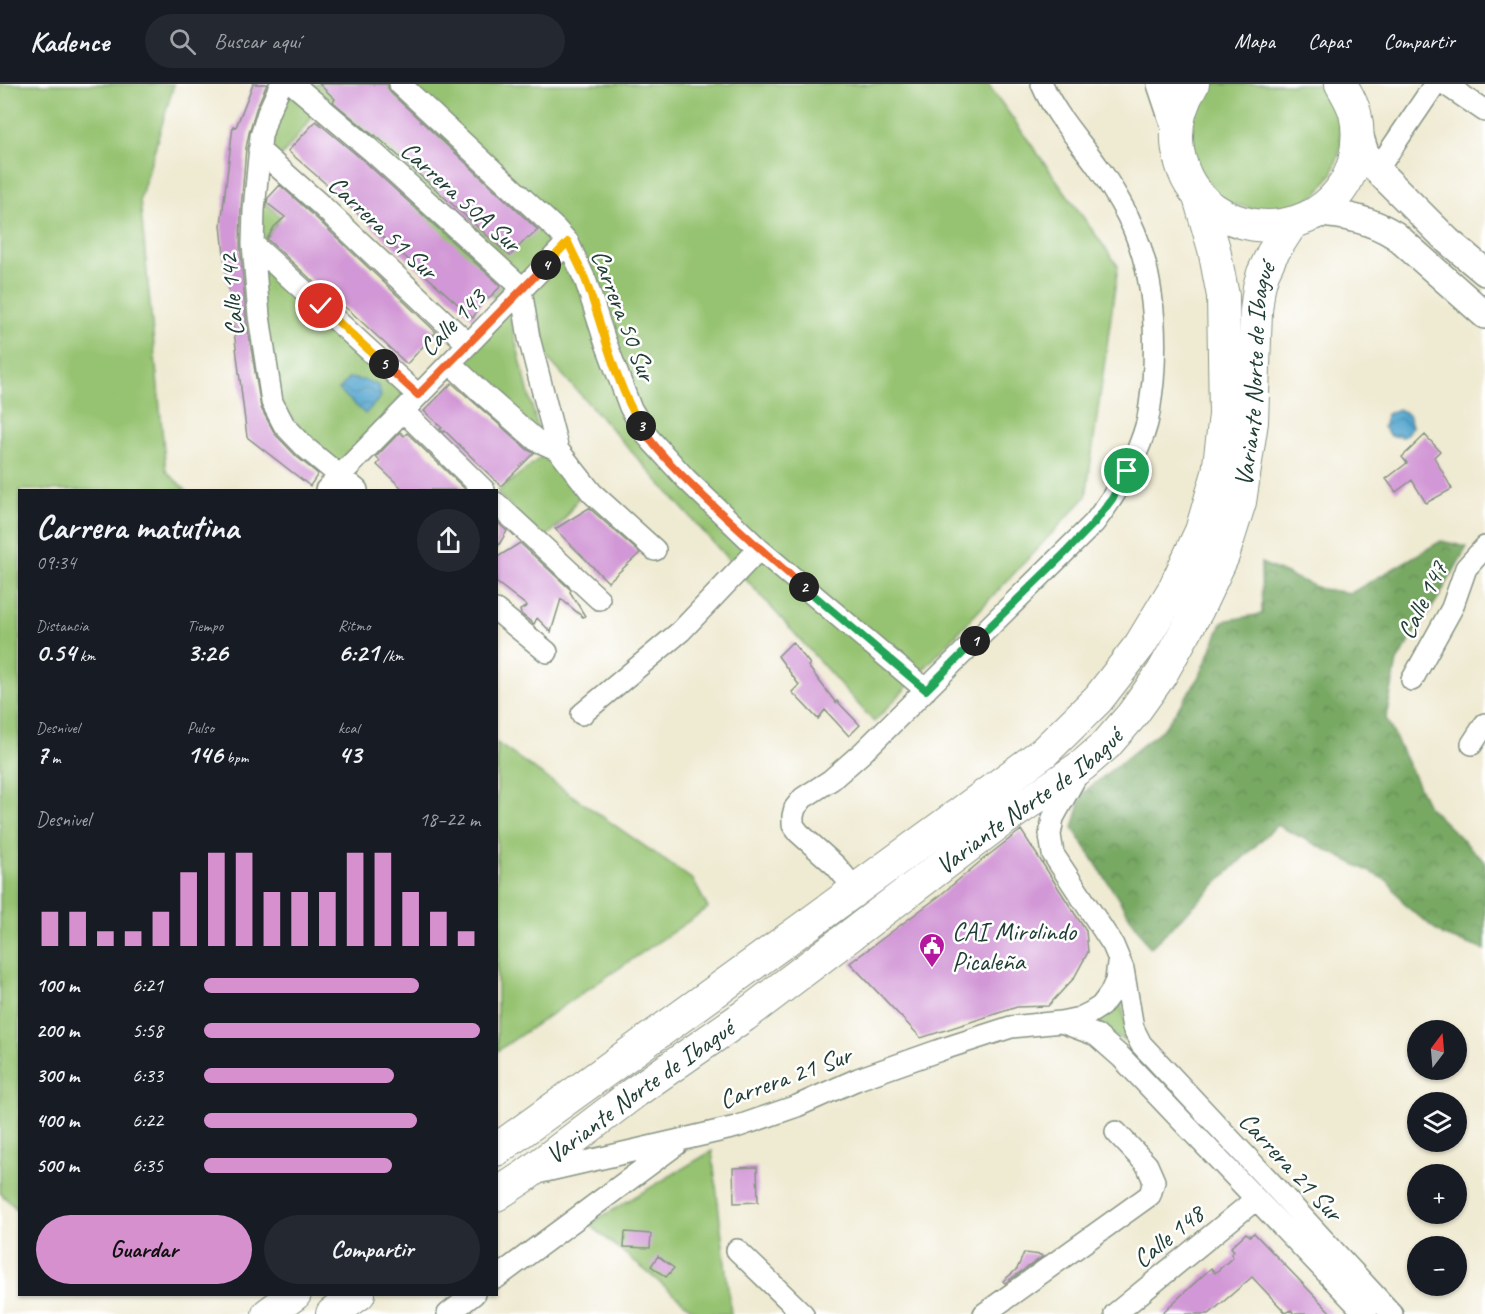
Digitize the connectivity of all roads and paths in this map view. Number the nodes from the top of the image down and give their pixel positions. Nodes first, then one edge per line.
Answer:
1 (280, 84) edge
2 (293, 84) edge
3 (400, 84) edge
4 (1042, 84) edge
5 (1161, 84) edge
6 (1193, 84) edge
7 (1435, 84) edge
8 (1445, 84) edge
9 (1346, 88) edge
10 (1485, 111) edge
11 (1176, 129) junction
12 (1358, 131) junction
13 (258, 150) junction
14 (1377, 170) junction
15 (1199, 196) junction
16 (1304, 218) junction
17 (568, 242) junction
18 (253, 244) junction
19 (1485, 272) edge
20 (521, 290) junction
21 (1485, 315) edge
22 (468, 344) junction
23 (450, 363) junction
24 (418, 395) junction
25 (403, 411) junction
26 (558, 450) junction
27 (333, 483) edge
28 (354, 489) edge
29 (483, 489) edge
30 (498, 505) edge
31 (1485, 547) edge
32 (759, 549) junction
33 (655, 550) dead end
34 (599, 599) dead end
35 (498, 612) edge
36 (547, 652) dead end
37 (1412, 680) dead end
38 (926, 690) junction
39 (582, 714) dead end
40 (1485, 724) edge
41 (1472, 744) dead end
42 (1083, 765) junction
43 (856, 890) junction
44 (1118, 955) junction
45 (1061, 1022) junction
46 (1140, 1044) junction
47 (1120, 1057) junction
48 (1116, 1132) dead end
49 (685, 1138) junction
50 (498, 1149) edge
51 (525, 1176) junction
52 (498, 1194) edge
53 (1256, 1199) junction
54 (1314, 1246) junction
55 (737, 1250) dead end
56 (498, 1277) edge
57 (292, 1296) edge
58 (356, 1296) edge
59 (471, 1296) edge
60 (268, 1314) edge
61 (332, 1314) edge
62 (448, 1314) edge
63 (803, 1314) edge
64 (984, 1314) edge
65 (1115, 1314) edge
66 (1366, 1314) edge
67 (1392, 1314) edge

1 - 13 street, Calle 142
2 - 20 street, Carrera 50A Sur
3 - 17 street, Carrera 50 Sur
4 - 38 street
5 - 11 main road
6 - 11 highway
7 - 14 street
8 - 10 street
9 - 12 highway
11 - 15 highway
12 - 14 main road
12 - 16 highway, Variante Norte de Ibagué
13 - 18 street, Calle 142
13 - 22 street, Carrera 51 Sur
14 - 19 main road
15 - 16 highway
15 - 43 highway, Variante Norte de Ibagué
16 - 21 main road
16 - 42 highway, Variante Norte de Ibagué
17 - 20 street, Calle 143
17 - 32 street, Carrera 50 Sur
18 - 24 street
18 - 27 street, Calle 142
20 - 22 street, Calle 143
20 - 26 street, Carrera 50A Sur
22 - 23 street, Calle 143
23 - 24 street, Calle 143
23 - 26 street
24 - 25 street, Calle 143
25 - 27 street, Calle 143
25 - 29 street
26 - 33 street
27 - 28 street, Calle 142
30 - 34 street
31 - 37 street, Calle 147
32 - 38 street, Carrera 50 Sur
32 - 39 street
35 - 36 street
38 - 43 street
40 - 41 street
42 - 44 street, Carrera 21 Sur
42 - 51 highway, Variante Norte de Ibagué
43 - 50 highway, Variante Norte de Ibagué
44 - 45 street, Carrera 21 Sur
44 - 46 street, Carrera 21 Sur
45 - 47 street, Carrera 21 Sur
45 - 49 street, Carrera 21 Sur
46 - 47 street
46 - 54 street, Carrera 21 Sur
47 - 53 street, Carrera 21 Sur
48 - 64 street
49 - 51 street, Carrera 21 Sur
49 - 56 street
51 - 52 highway, Variante Norte de Ibagué
53 - 54 street, Carrera 21 Sur
53 - 65 street, Calle 148
54 - 66 street, Carrera 21 Sur
54 - 67 street, Carrera 21 Sur
55 - 63 street
57 - 60 highway
58 - 61 highway
59 - 62 street

